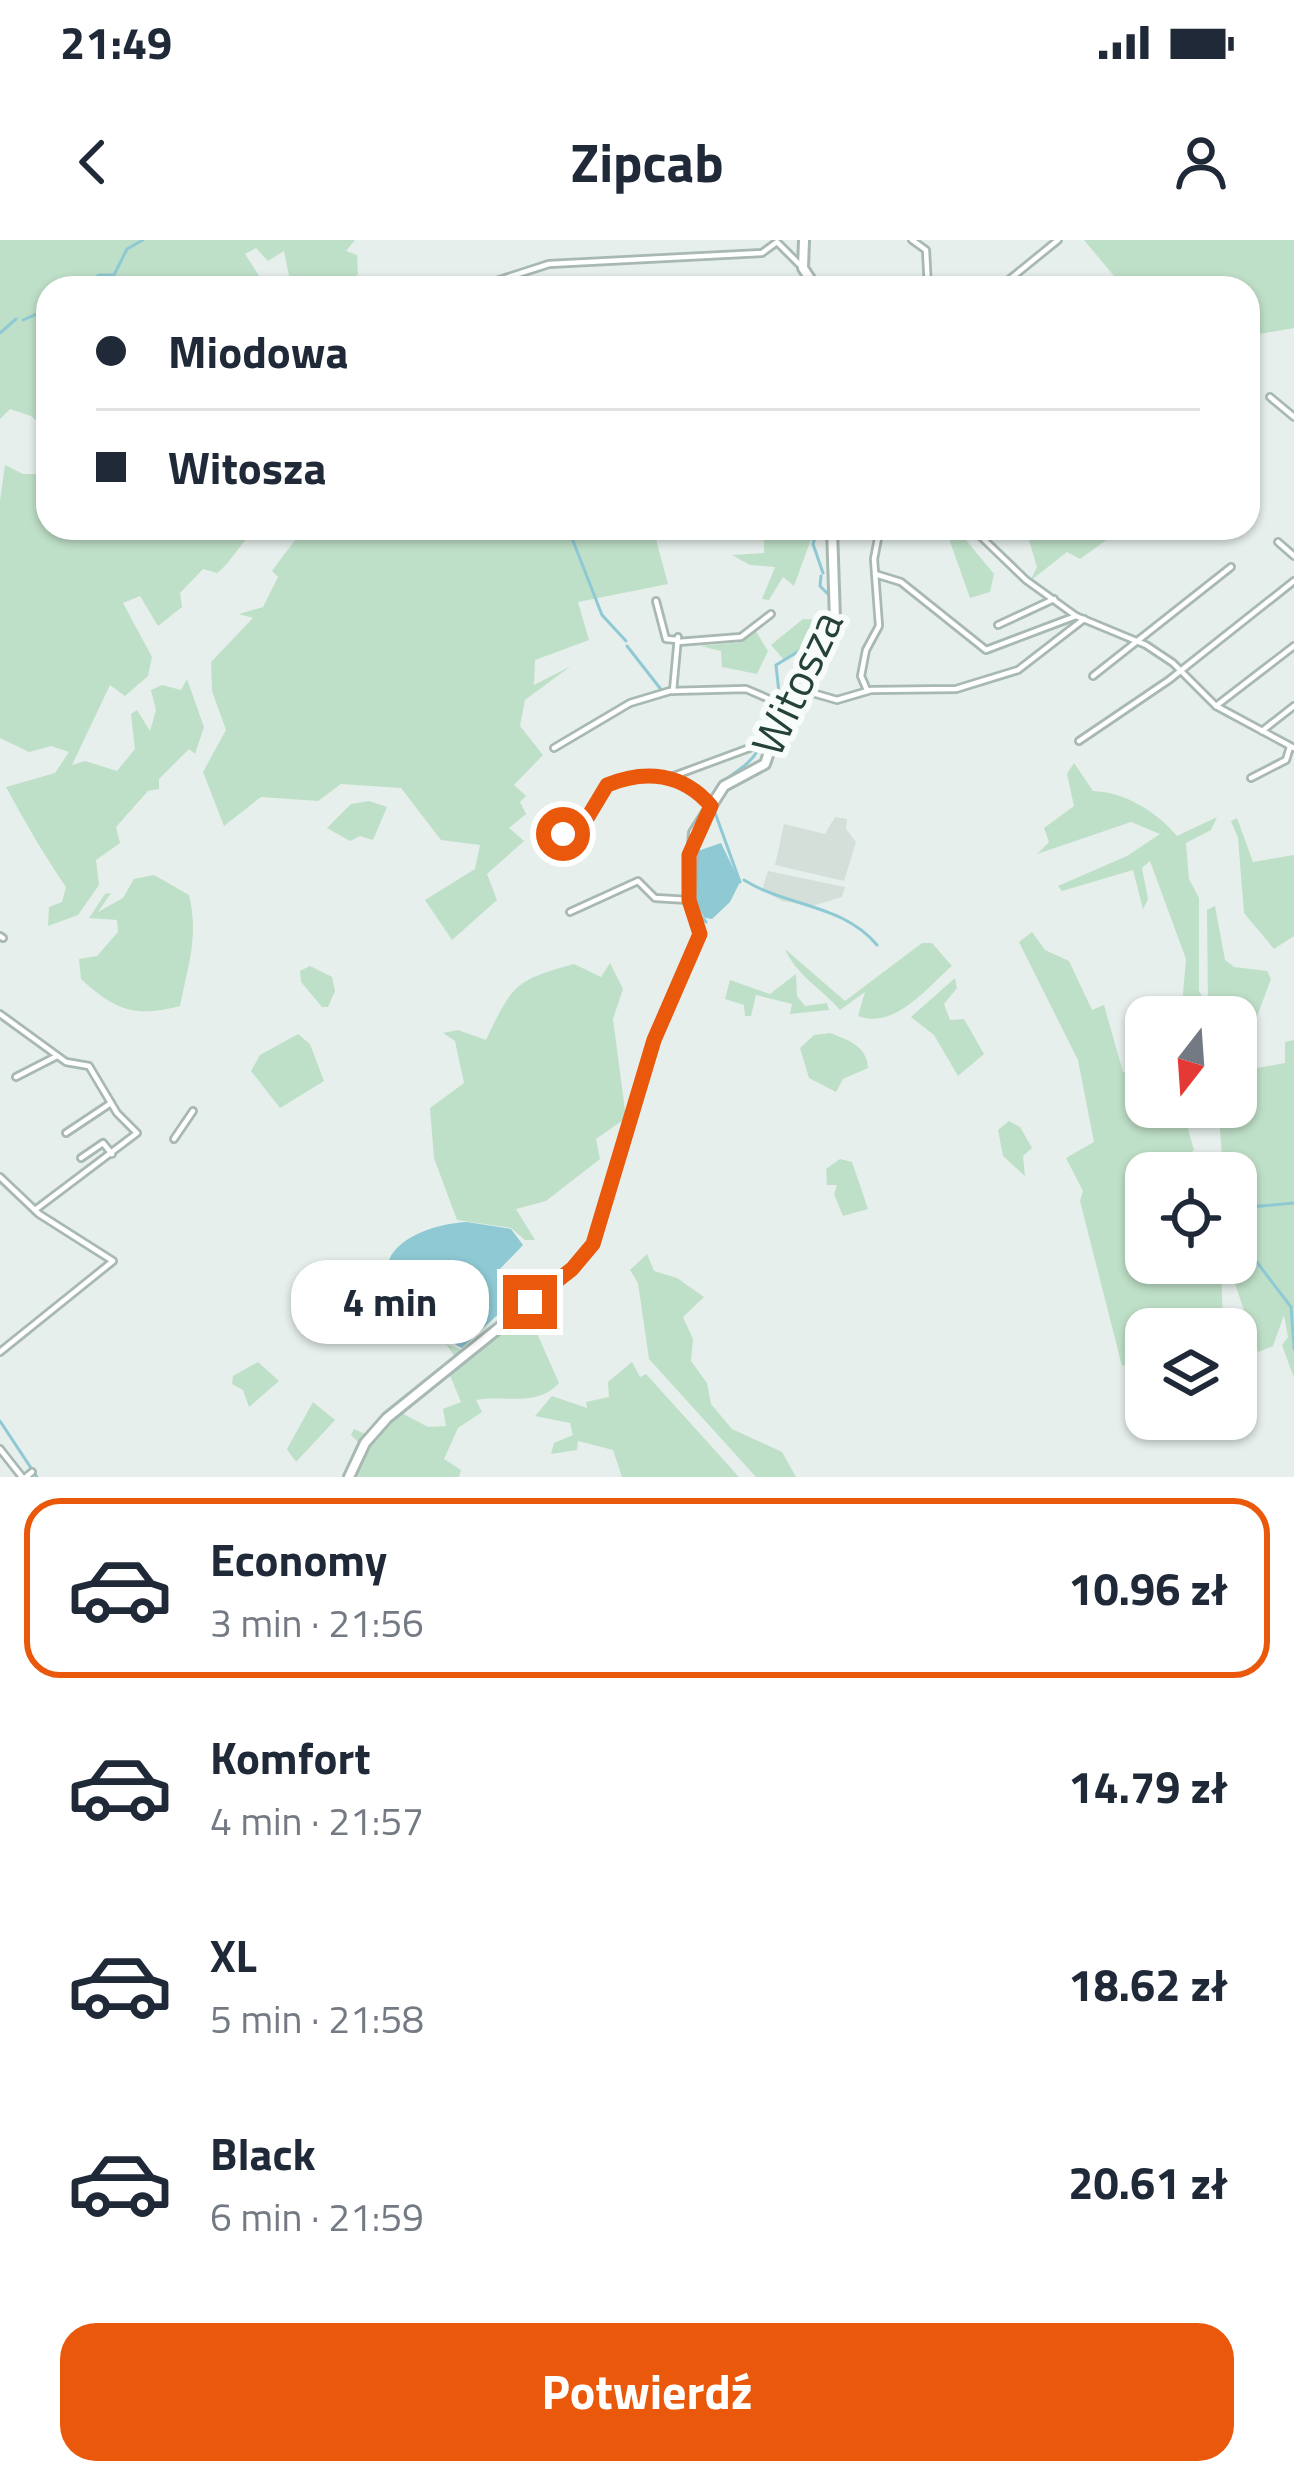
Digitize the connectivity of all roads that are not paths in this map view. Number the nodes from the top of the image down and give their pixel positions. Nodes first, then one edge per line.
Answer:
1 (804, 240) edge
2 (912, 240) edge
3 (1058, 240) edge
4 (803, 268) junction
5 (512, 276) edge
6 (808, 276) edge
7 (927, 276) edge
8 (1014, 276) edge
9 (1270, 397) dead end
10 (1294, 417) edge
11 (833, 540) edge
12 (879, 540) edge
13 (984, 540) edge
14 (1278, 542) dead end
15 (1294, 556) edge
16 (1231, 567) dead end
17 (875, 574) junction
18 (1294, 581) edge
19 (1054, 598) junction
20 (656, 602) dead end
21 (771, 614) dead end
22 (1076, 616) junction
23 (1084, 619) junction
24 (998, 625) dead end
25 (678, 640) junction
26 (1141, 643) junction
27 (1294, 646) edge
28 (1181, 671) junction
29 (1093, 676) dead end
30 (791, 687) junction
31 (867, 690) junction
32 (673, 691) junction
33 (783, 705) junction
34 (1216, 706) junction
35 (1294, 706) edge
36 (1262, 730) junction
37 (771, 740) junction
38 (1079, 741) dead end
39 (554, 748) dead end
40 (1292, 748) edge
41 (671, 777) junction
42 (1251, 778) dead end
43 (711, 806) junction
44 (541, 842) dead end
45 (689, 900) junction
46 (570, 912) dead end
47 (0, 1014) edge
48 (57, 1056) junction
49 (16, 1077) dead end
50 (111, 1103) junction
51 (193, 1112) dead end
52 (66, 1133) dead end
53 (174, 1139) dead end
54 (112, 1154) junction
55 (80, 1159) dead end
56 (0, 1177) edge
57 (35, 1210) junction
58 (0, 1339) edge
59 (3, 1350) edge
60 (0, 1450) edge
61 (27, 1475) edge
62 (349, 1477) edge

1 - 4 street
2 - 7 street
3 - 8 street
4 - 5 street
4 - 6 street
9 - 10 street
11 - 30 street, Witosza
12 - 17 street
13 - 19 street
14 - 15 street
16 - 26 street
17 - 22 street
17 - 31 street
18 - 28 street
19 - 22 street
19 - 24 street
20 - 25 street
21 - 25 street
22 - 23 street
23 - 26 street
23 - 31 street
25 - 32 street
26 - 28 street
26 - 29 street
27 - 34 street
28 - 34 street
28 - 38 street
30 - 31 street
30 - 33 street, Witosza
32 - 33 street
32 - 39 street
33 - 37 street, Witosza
34 - 36 street
35 - 36 street
36 - 40 street
37 - 41 street
37 - 43 street, Witosza
40 - 42 street
41 - 43 street
41 - 44 street
43 - 45 street
45 - 46 street
45 - 62 street
47 - 48 street
48 - 49 street
48 - 50 street
50 - 52 street
50 - 54 street
51 - 53 street
54 - 55 street
54 - 57 street
56 - 57 street
57 - 59 street
58 - 59 street
60 - 61 street

